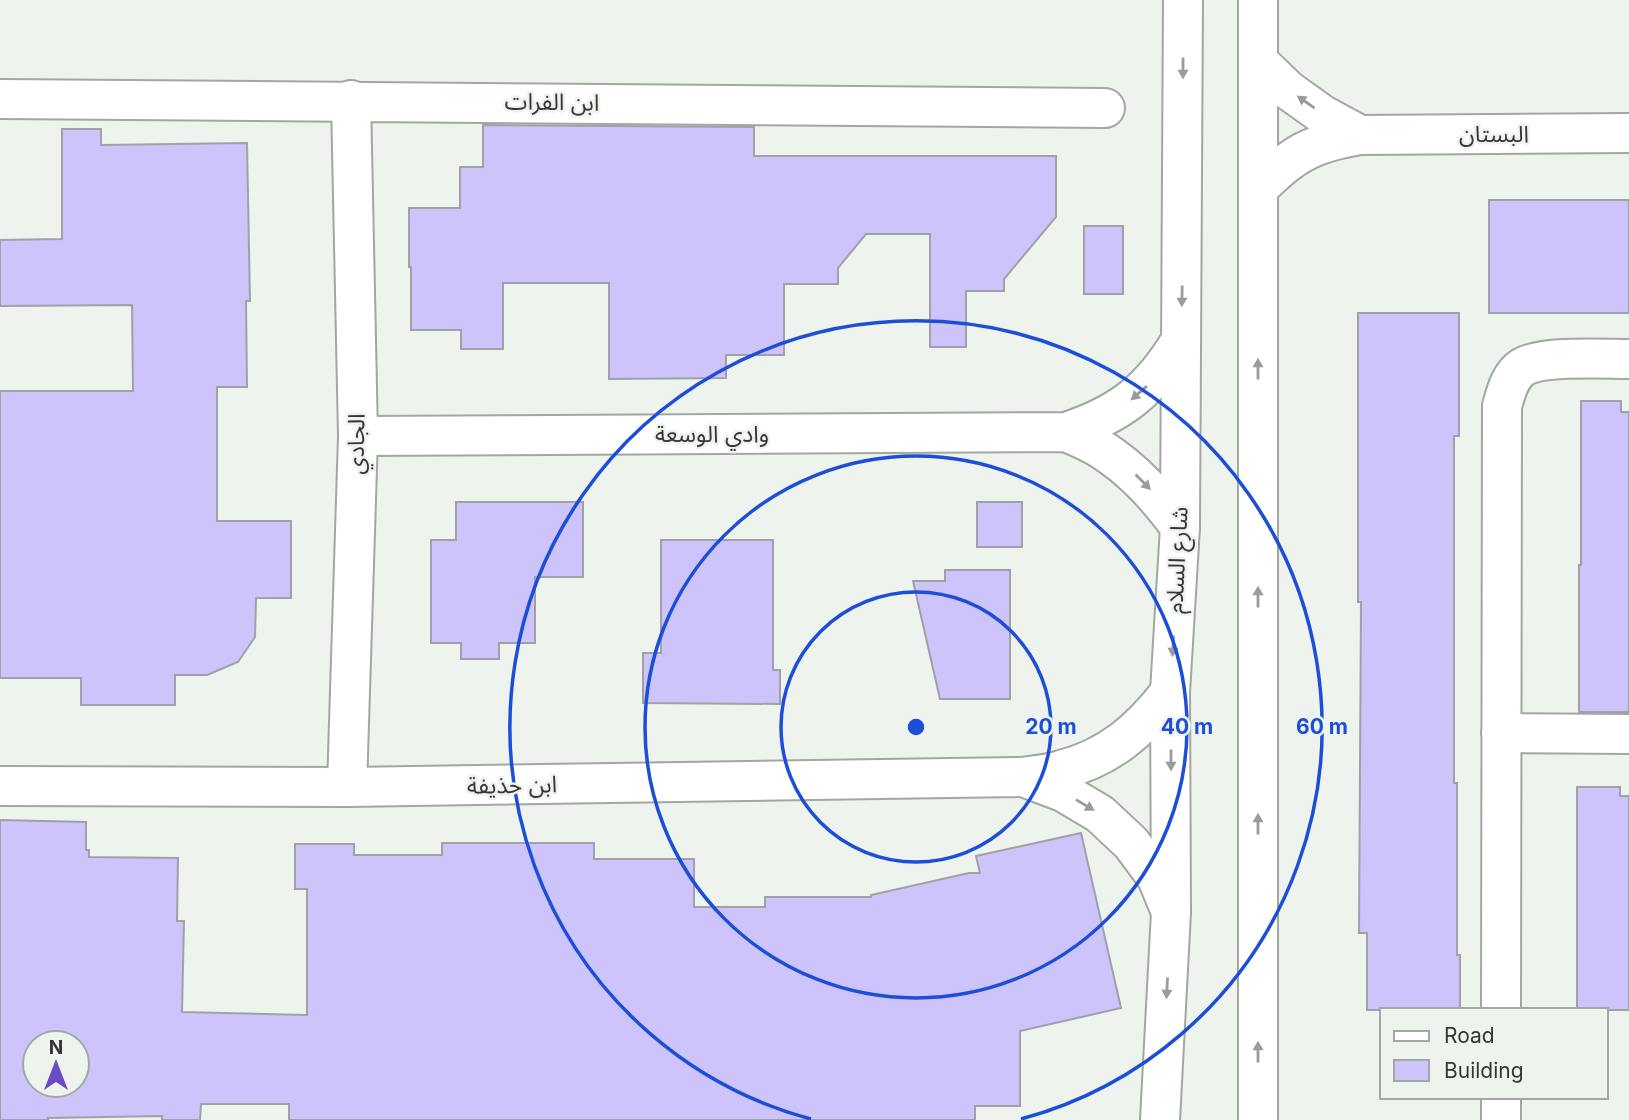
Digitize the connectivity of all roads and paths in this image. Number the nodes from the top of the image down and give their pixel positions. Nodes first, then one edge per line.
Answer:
1 (1183, 0) edge
2 (1258, 0) edge
3 (1258, 61) junction
4 (0, 99) edge
5 (351, 100) junction
6 (1105, 108) dead end
7 (1629, 133) edge
8 (1360, 135) junction
9 (1258, 189) junction
10 (1181, 340) junction
11 (1629, 359) edge
12 (1066, 432) junction
13 (358, 436) junction
14 (1180, 527) junction
15 (1170, 692) junction
16 (1501, 733) junction
17 (1629, 734) edge
18 (1023, 777) junction
19 (0, 786) edge
20 (347, 787) junction
21 (1171, 912) junction
22 (1501, 1008) edge
23 (1501, 1099) edge
24 (1262, 1111) edge
25 (1160, 1120) edge
26 (1501, 1120) edge

1 -> 10 street, شارع السلام
2 - 3 street
8 -> 3 street, البستان
3 - 9 street
4 - 5 street, ابن الفرات
5 - 6 street, ابن الفرات
5 - 13 street, الجادي
7 - 8 street, البستان
8 - 9 street, البستان
24 -> 9 street
10 -> 12 street, وادي الوسعة
10 - 14 street, شارع السلام
11 - 16 street
12 - 13 street, وادي الوسعة
12 -> 14 street, وادي الوسعة
13 - 20 street, الجادي
14 -> 15 street, شارع السلام
15 - 18 street, ابن حذيفة
15 -> 21 street, شارع السلام
16 - 17 street
16 - 22 street
18 - 20 street, ابن حذيفة
18 -> 21 street, ابن حذيفة
19 - 20 street, ابن حذيفة
21 -> 25 street, شارع السلام
23 - 26 street

